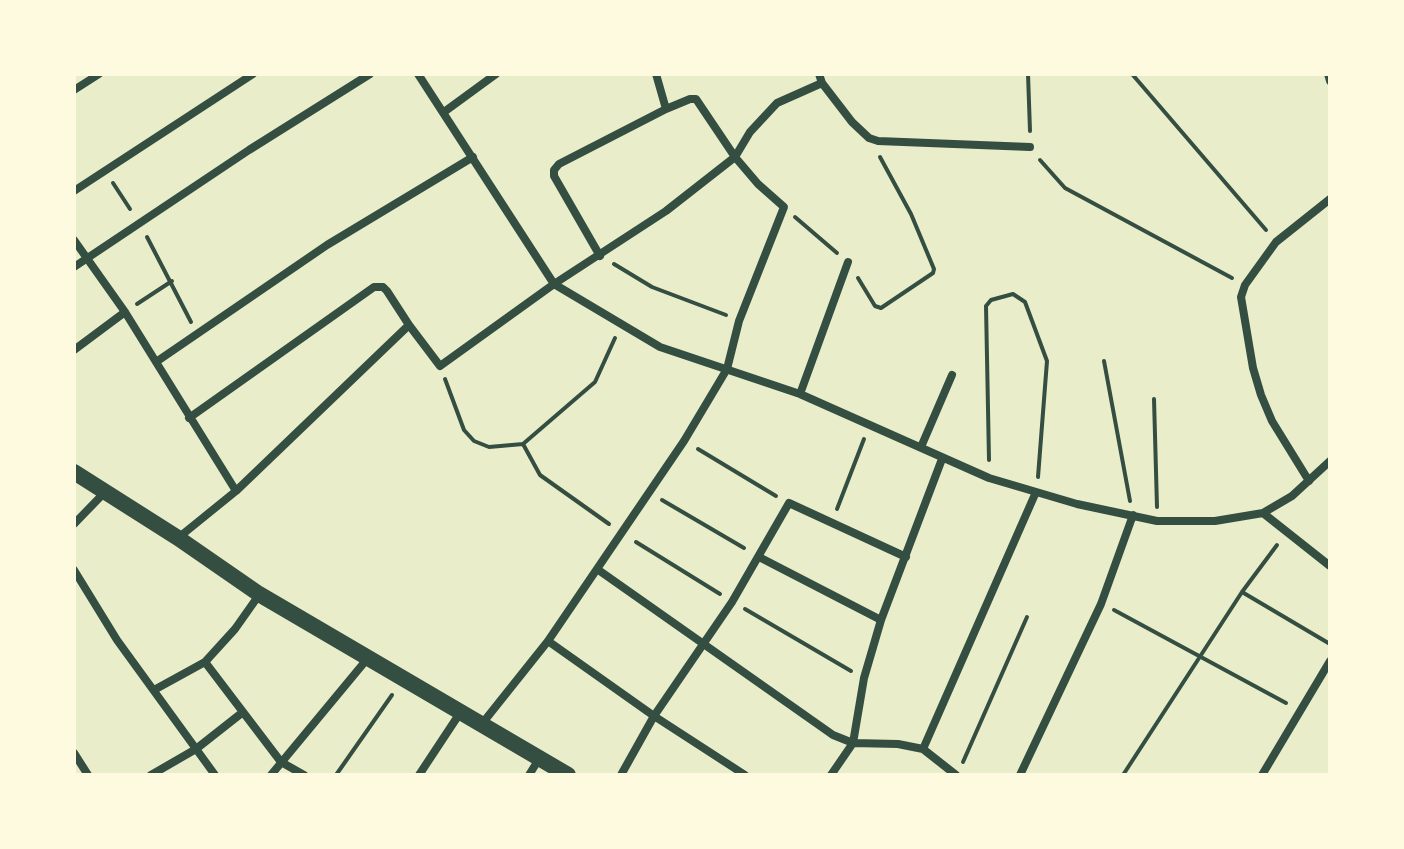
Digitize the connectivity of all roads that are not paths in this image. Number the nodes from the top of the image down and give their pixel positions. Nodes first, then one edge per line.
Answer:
1 (99, 74) edge
2 (253, 74) edge
3 (370, 74) edge
4 (418, 74) edge
5 (496, 74) edge
6 (656, 74) edge
7 (1328, 74) edge
8 (820, 78) edge
9 (1330, 81) edge
10 (74, 90) edge
11 (666, 109) junction
12 (444, 112) junction
13 (1030, 147) road end
14 (473, 157) junction
15 (735, 157) junction
16 (74, 191) edge
17 (1330, 199) edge
18 (74, 240) edge
19 (600, 256) junction
20 (86, 258) junction
21 (848, 262) road end
22 (74, 267) edge
23 (554, 284) junction
24 (125, 312) junction
25 (409, 325) junction
26 (74, 350) edge
27 (156, 362) junction
28 (727, 369) junction
29 (952, 375) dead end
30 (800, 394) junction
31 (189, 418) junction
32 (921, 447) junction
33 (942, 459) junction
34 (1330, 461) edge
35 (74, 472) edge
36 (1309, 481) junction
37 (106, 491) junction
38 (236, 491) junction
39 (1036, 492) junction
40 (1263, 513) junction
41 (1133, 515) junction
42 (74, 524) edge
43 (178, 538) junction
44 (759, 557) junction
45 (906, 557) junction
46 (1330, 566) edge
47 (597, 569) junction
48 (74, 570) edge
49 (259, 594) junction
50 (881, 620) junction
51 (548, 641) junction
52 (705, 643) junction
53 (368, 658) junction
54 (1330, 661) edge
55 (205, 662) junction
56 (154, 690) junction
57 (243, 712) junction
58 (460, 713) junction
59 (654, 716) junction
60 (480, 726) junction
61 (853, 743) junction
62 (196, 749) junction
63 (923, 749) junction
64 (74, 753) edge
65 (539, 759) junction
66 (281, 762) junction
67 (88, 775) edge
68 (151, 775) edge
69 (215, 775) edge
70 (271, 775) edge
71 (304, 775) edge
72 (419, 775) edge
73 (529, 775) edge
74 (568, 775) edge
75 (621, 775) edge
76 (745, 775) edge
77 (831, 775) edge
78 (957, 775) edge
79 (1020, 775) edge
80 (1262, 775) edge

1 - 10 street
2 - 16 street
3 - 20 street
4 - 12 street
5 - 12 street
6 - 11 street
7 - 9 street
8 - 13 street
8 - 15 street
11 - 15 street
11 - 19 street
12 - 14 street
14 - 23 street
14 - 27 street
15 - 19 street
15 - 28 street
17 - 36 street
18 - 20 street
19 - 23 street
20 - 22 street
20 - 24 street
21 - 30 street
23 - 25 street
23 - 28 street
24 - 26 street
24 - 27 street
25 - 31 street
25 - 38 street
27 - 31 street
28 - 30 street
28 - 47 street
29 - 32 street
30 - 32 street
31 - 38 street
32 - 33 street
33 - 39 street
33 - 45 street
34 - 36 street
35 - 37 main road
36 - 40 street
37 - 42 street
37 - 43 main road
38 - 43 street
39 - 41 street
39 - 63 street
40 - 41 street
40 - 46 street
41 - 79 street
43 - 49 main road
44 - 45 street
44 - 50 street
44 - 52 street
45 - 50 street
47 - 51 street
47 - 52 street
48 - 56 street
49 - 53 main road
49 - 55 street
50 - 61 street
51 - 59 street
51 - 60 street
52 - 59 street
52 - 61 street
53 - 58 main road
53 - 66 street
54 - 80 street
55 - 56 street
55 - 57 street
56 - 62 street
57 - 62 street
57 - 66 street
58 - 60 main road
58 - 72 street
59 - 75 street
59 - 76 street
60 - 65 main road
61 - 63 street
61 - 77 street
62 - 68 street
62 - 69 street
63 - 78 street
64 - 67 street
65 - 73 street
65 - 74 main road
66 - 70 street
66 - 71 street

